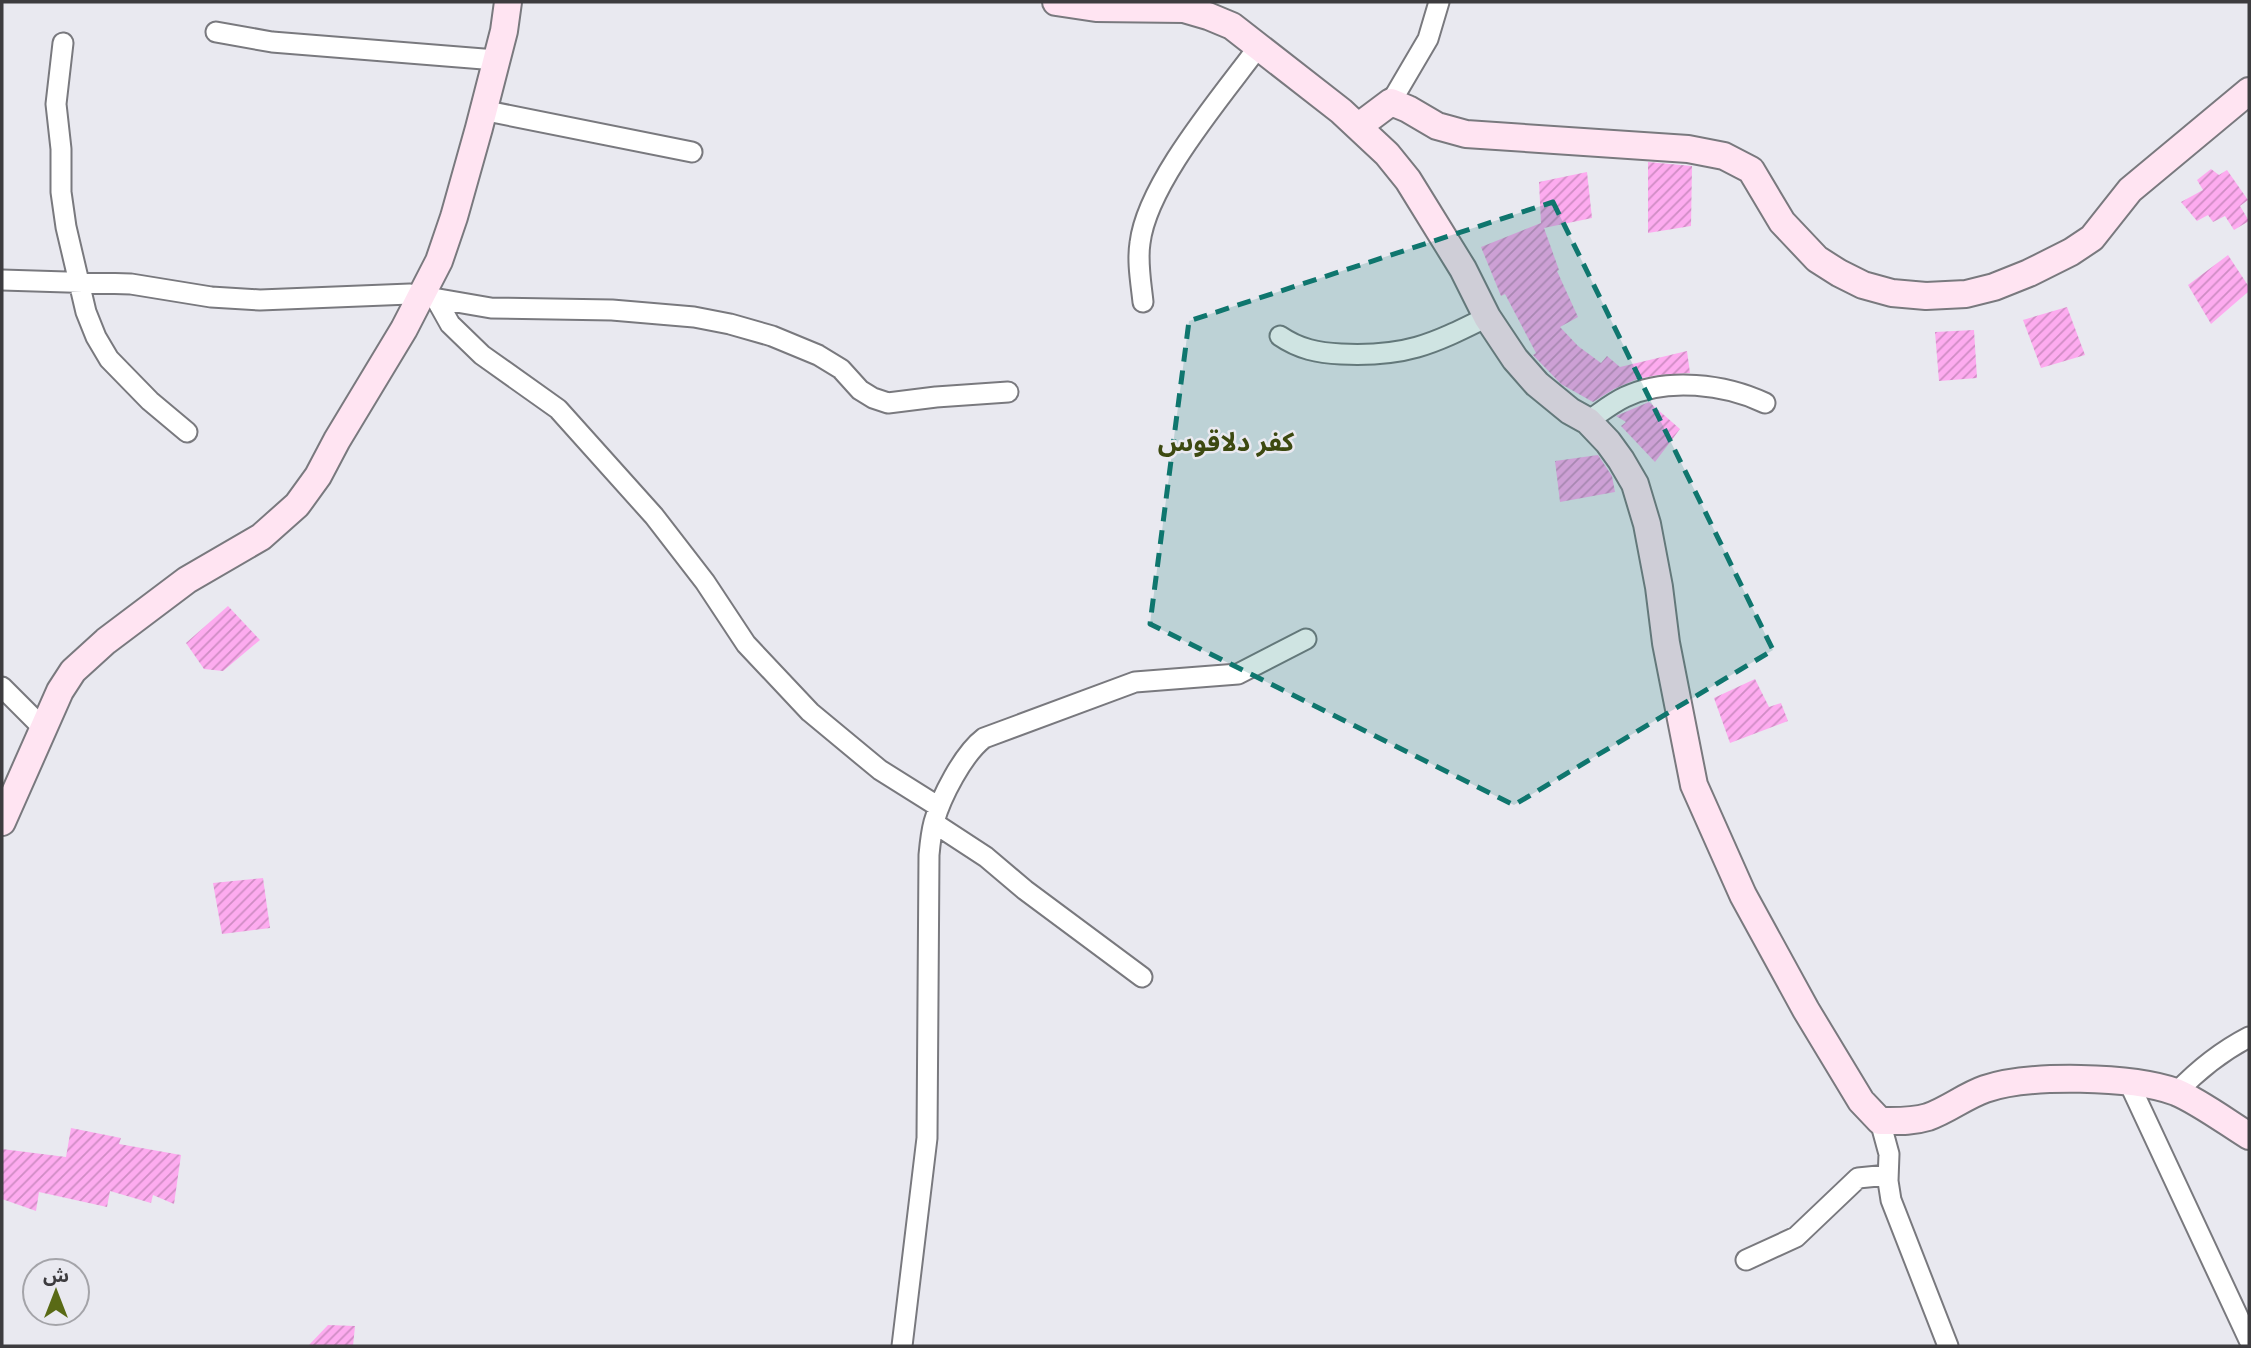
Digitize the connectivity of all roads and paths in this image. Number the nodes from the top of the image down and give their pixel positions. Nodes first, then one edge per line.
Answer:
1 (508, 2) edge
2 (1056, 2) edge
3 (1439, 2) edge
4 (216, 32) dead end
5 (63, 43) dead end
6 (1259, 46) junction
7 (496, 60) junction
8 (2249, 91) edge
9 (1391, 102) junction
10 (482, 110) junction
11 (1359, 126) junction
12 (692, 152) dead end
13 (2, 280) edge
14 (79, 282) junction
15 (430, 298) junction
16 (1143, 302) dead end
17 (1487, 317) junction
18 (1280, 336) dead end
19 (1008, 392) dead end
20 (1765, 403) dead end
21 (1588, 421) junction
22 (187, 432) dead end
23 (1306, 639) dead end
24 (2, 687) edge
25 (43, 728) junction
26 (5, 804) edge
27 (937, 815) junction
28 (1142, 977) dead end
29 (2249, 1037) edge
30 (2129, 1083) junction
31 (2177, 1093) junction
32 (1880, 1121) junction
33 (2249, 1136) edge
34 (1888, 1175) junction
35 (1746, 1259) dead end
36 (2249, 1340) edge
37 (902, 1346) edge
38 (1948, 1346) edge

1 - 7 main road
2 - 6 main road
3 - 9 street
4 - 7 street
5 - 14 street
6 - 11 main road
6 - 16 street
7 - 10 main road
8 - 9 main road
9 - 11 main road
10 - 12 street
10 - 15 main road
11 - 17 main road
13 - 14 street
14 - 15 street
14 - 22 street
15 - 19 street
15 - 25 main road
15 - 27 street
17 - 18 street
17 - 21 main road
20 - 21 street
21 - 32 main road
23 - 27 street
24 - 25 street
25 - 26 main road
27 - 28 street
27 - 37 street
29 - 31 street
30 - 31 main road
30 - 32 main road
30 - 36 street
31 - 33 main road
32 - 34 street
34 - 35 street
34 - 38 street

